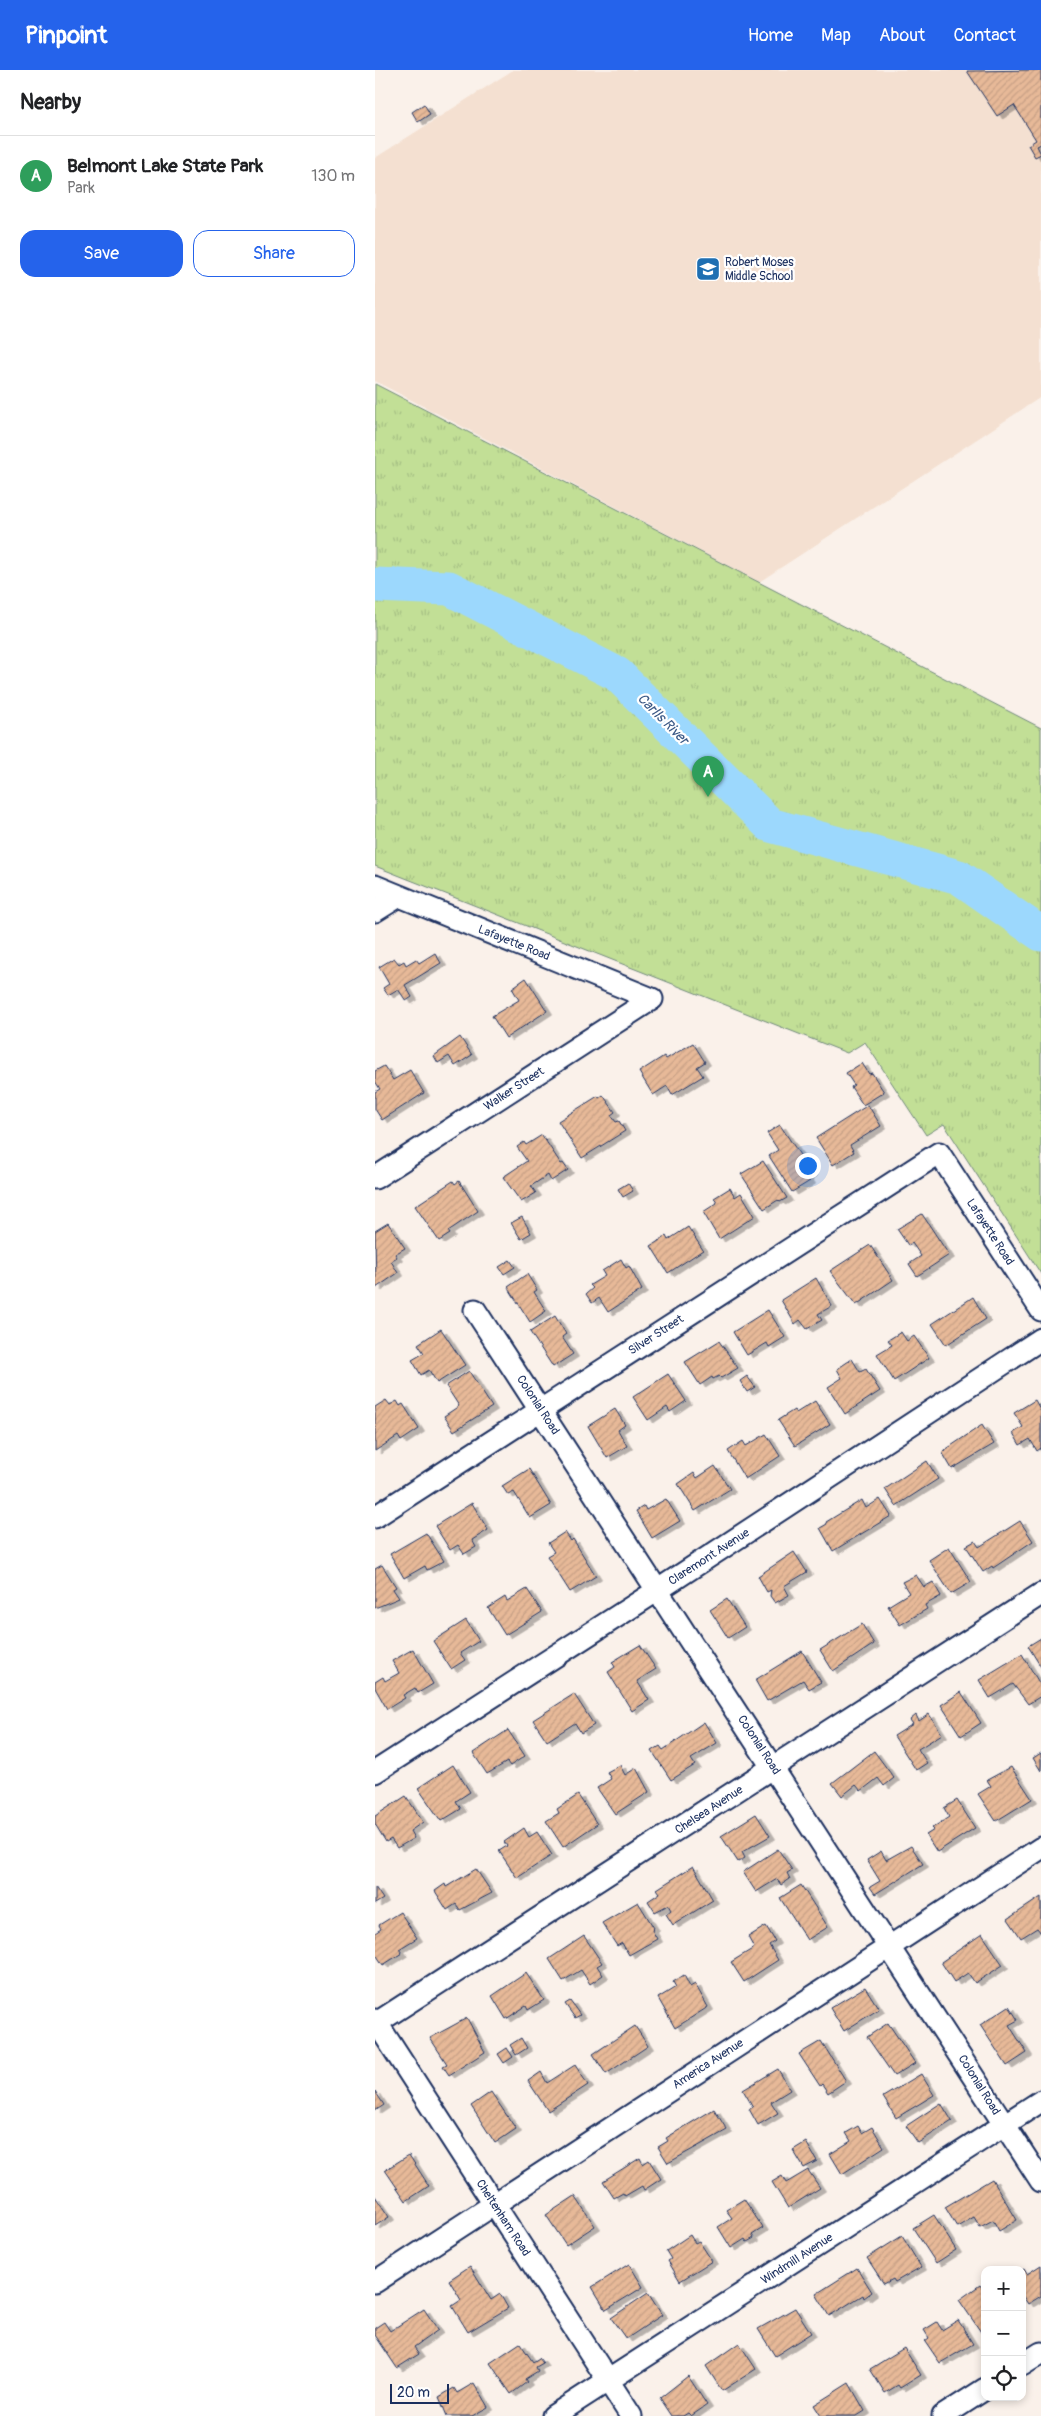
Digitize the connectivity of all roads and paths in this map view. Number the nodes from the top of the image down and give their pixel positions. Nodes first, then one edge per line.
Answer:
1 (375, 886) edge
2 (399, 896) junction
3 (375, 912) edge
4 (652, 999) joint
5 (939, 1153) joint
6 (375, 1178) edge
7 (475, 1310) dead end
8 (1041, 1310) edge
9 (1041, 1339) edge
10 (541, 1409) junction
11 (375, 1517) edge
12 (658, 1590) junction
13 (1041, 1594) edge
14 (774, 1768) junction
15 (375, 1772) edge
16 (1041, 1848) edge
17 (889, 1947) junction
18 (376, 2023) edge
19 (1041, 2101) edge
20 (1004, 2125) junction
21 (1041, 2181) edge
22 (493, 2203) junction
23 (375, 2282) edge
24 (1041, 2353) edge
25 (1026, 2362) edge
26 (610, 2380) junction
27 (981, 2392) edge
28 (553, 2416) edge
29 (631, 2416) edge
30 (943, 2416) edge

1 - 2 street, Lafayette Road
2 - 3 street
2 - 4 street, Lafayette Road
4 - 6 street, Walker Street
5 - 8 street, Lafayette Road
5 - 10 street, Silver Street
7 - 10 street, Colonial Road
9 - 12 street, Claremont Avenue
10 - 11 street, Silver Street
10 - 12 street, Colonial Road
12 - 14 street, Colonial Road
12 - 15 street, Claremont Avenue
13 - 14 street, Chelsea Avenue
14 - 17 street, Colonial Road
14 - 18 street, Chelsea Avenue
16 - 17 street, America Avenue
17 - 20 street, Colonial Road
17 - 22 street, America Avenue
18 - 22 street, Cheltenham Road
19 - 20 street, Windmill Avenue
20 - 21 street, Colonial Road
20 - 26 street, Windmill Avenue
22 - 23 street, America Avenue
22 - 26 street, Cheltenham Road
24 - 25 street
26 - 28 street, Windmill Avenue
26 - 29 street, Cheltenham Road
27 - 30 street

